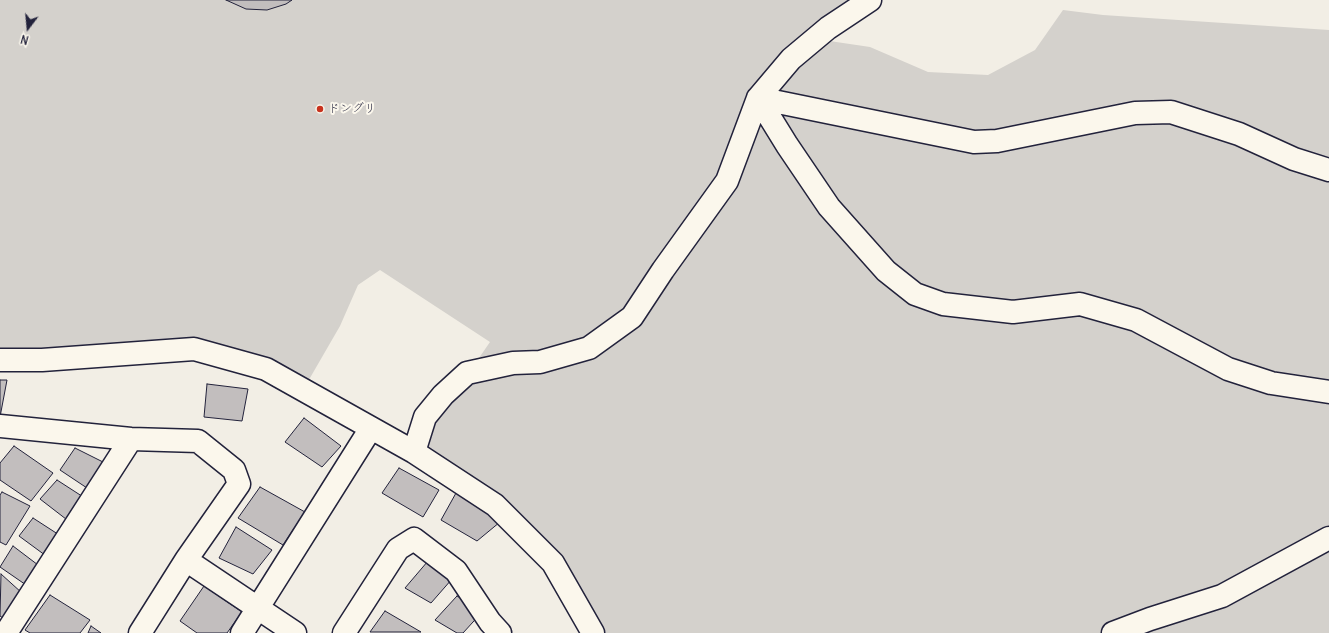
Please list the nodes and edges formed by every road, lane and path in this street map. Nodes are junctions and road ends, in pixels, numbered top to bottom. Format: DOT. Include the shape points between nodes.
graph roads {
  1 [pos="870,0"];
  2 [pos="758,98"];
  3 [pos="1329,170"];
  4 [pos="0,360"];
  5 [pos="1329,392"];
  6 [pos="0,426"];
  7 [pos="371,428"];
  8 [pos="131,440"];
  9 [pos="414,452"];
  10 [pos="1329,538"];
  11 [pos="186,560"];
  12 [pos="258,608"];
  13 [pos="491,629"];
  14 [pos="6,633"];
  15 [pos="140,633"];
  16 [pos="242,633"];
  17 [pos="295,633"];
  18 [pos="344,633"];
  19 [pos="593,633"];
  20 [pos="1113,633"];
  1 -- 2 [label="street" via="828,28 791,59"];
  2 -- 3 [label="street" via="974,142 997,141 1135,113 1171,112 1239,134 1294,159"];
  2 -- 5 [label="street" via="829,207 886,271 914,294 943,304 1013,312 1080,304 1136,320 1228,369 1271,383"];
  2 -- 9 [label="street" via="727,181 632,318 589,348 540,362 513,363 467,373 443,395 425,417"];
  4 -- 7 [label="street" via="42,360 194,349 266,370"];
  6 -- 8 [label="street"];
  7 -- 9 [label="street"];
  7 -- 12 [label="street"];
  8 -- 11 [label="street" via="198,441 234,470 239,484"];
  8 -- 14 [label="street"];
  9 -- 19 [label="street" via="495,505 535,543 553,563"];
  10 -- 20 [label="street" via="1222,596"];
  11 -- 12 [label="street"];
  11 -- 15 [label="street"];
  12 -- 16 [label="street"];
  12 -- 17 [label="street"];
  13 -- 18 [label="street" via="456,571 414,540 398,549"];
}
